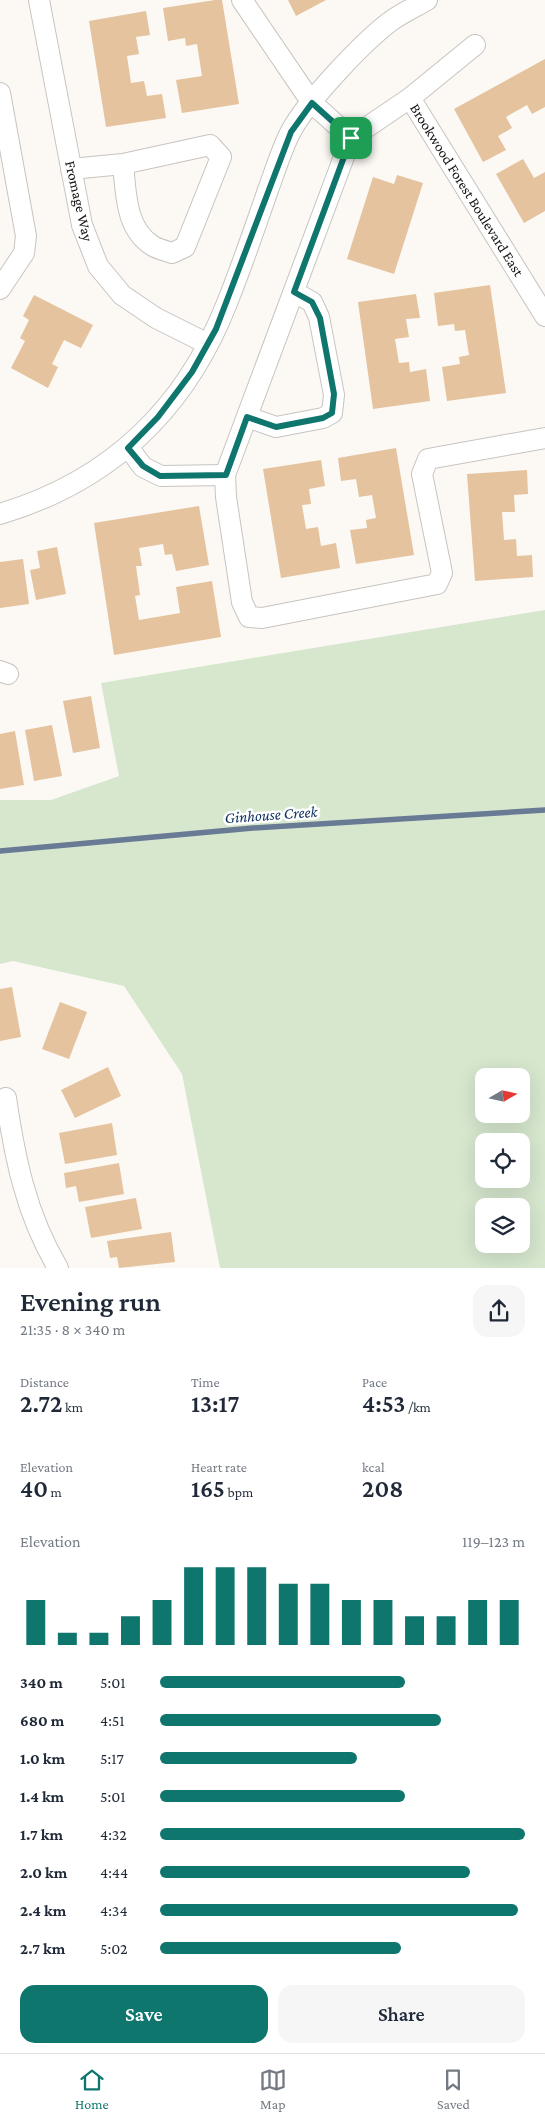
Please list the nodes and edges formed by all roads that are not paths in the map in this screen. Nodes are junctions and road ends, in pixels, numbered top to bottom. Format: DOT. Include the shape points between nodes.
graph roads {
  1 [pos="39,0"];
  2 [pos="242,0"];
  3 [pos="427,0"];
  4 [pos="475,45"];
  5 [pos="0,93"];
  6 [pos="410,98"];
  7 [pos="312,103"];
  8 [pos="351,138"];
  9 [pos="123,164"];
  10 [pos="71,169"];
  11 [pos="0,289"];
  12 [pos="294,292"];
  13 [pos="545,316"];
  14 [pos="208,344"];
  15 [pos="247,417"];
  16 [pos="545,438"];
  17 [pos="128,448"];
  18 [pos="226,475"];
  19 [pos="0,514"];
  20 [pos="6,1098"];
  21 [pos="58,1268"];
  1 -- 10 [label="street, Fromage Way"];
  2 -- 7 [label="street"];
  3 -- 7 [label="street" via="391,21"];
  4 -- 6 [label="street"];
  5 -- 11 [label="street" via="26,236 24,253"];
  6 -- 8 [label="street, Brookwood Forest Boulevard East"];
  6 -- 13 [label="street, Brookwood Forest Boulevard East"];
  7 -- 8 [label="street"];
  7 -- 14 [label="street" via="291,132 227,303"];
  8 -- 12 [label="street"];
  9 -- 9 [label="street" via="210,145 221,158 185,247 172,253 152,246 134,226 127,205"];
  9 -- 10 [label="street"];
  10 -- 14 [label="street, Fromage Way" via="82,226 98,266 122,294 156,318"];
  12 -- 15 [label="street"];
  12 -- 15 [label="street" via="312,302 320,318 334,394 332,413 323,418 276,427"];
  14 -- 17 [label="street" via="192,372 158,417"];
  15 -- 18 [label="street"];
  16 -- 18 [label="street" via="428,459 422,474 442,573 437,584 262,618 249,617 242,602 226,497"];
  17 -- 18 [label="street" via="143,466 160,476"];
  17 -- 19 [label="street" via="68,488"];
  20 -- 21 [label="street" via="26,1199"];
}
